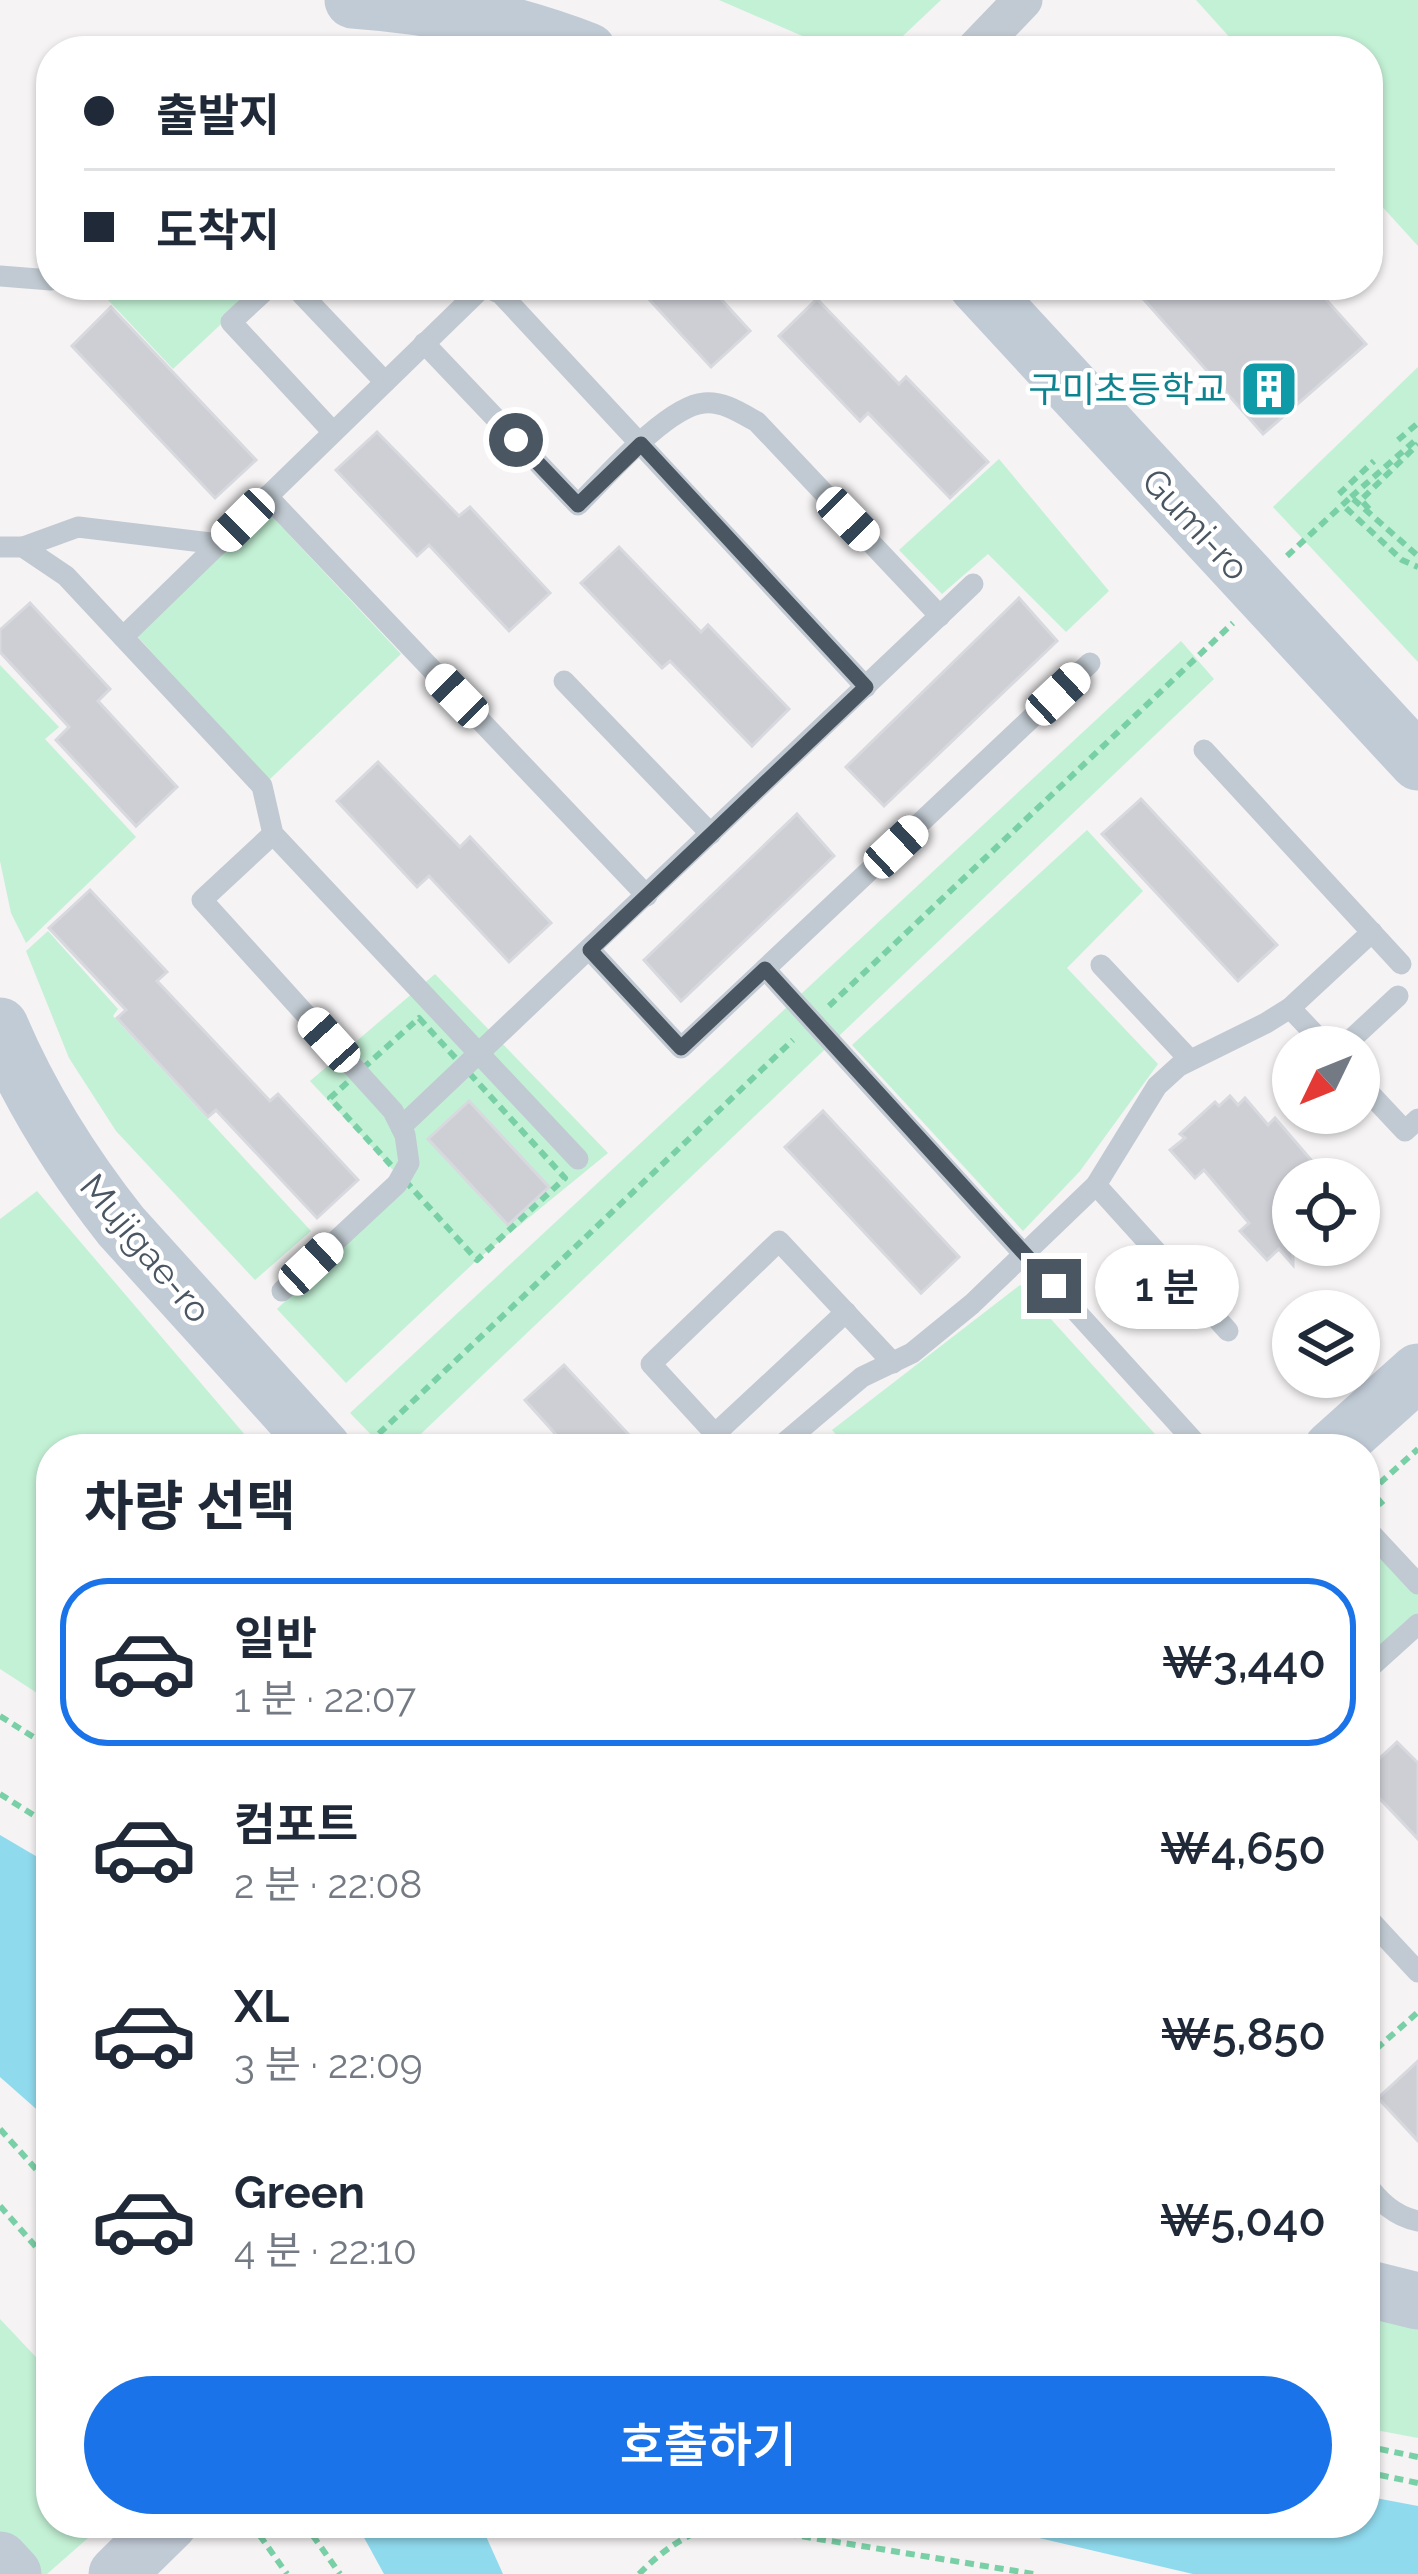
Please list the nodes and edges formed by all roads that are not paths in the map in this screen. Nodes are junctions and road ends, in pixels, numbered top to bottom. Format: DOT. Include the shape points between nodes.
graph roads {
  1 [pos="353,0"];
  2 [pos="1022,0"];
  3 [pos="550,36"];
  4 [pos="988,36"];
  5 [pos="0,276"];
  6 [pos="36,279"];
  7 [pos="255,300"];
  8 [pos="307,300"];
  9 [pos="470,300"];
  10 [pos="507,300"];
  11 [pos="990,300"];
  12 [pos="424,344"];
  13 [pos="385,382"];
  14 [pos="333,432"];
  15 [pos="641,444"];
  16 [pos="267,496"];
  17 [pos="219,544"];
  18 [pos="12,547"];
  19 [pos="973,584"];
  20 [pos="940,616"];
  21 [pos="123,637"];
  22 [pos="1090,663"];
  23 [pos="564,681"];
  24 [pos="866,687"];
  25 [pos="1204,750"];
  26 [pos="1418,762"];
  27 [pos="273,834"];
  28 [pos="711,834"];
  29 [pos="647,896"];
  30 [pos="1372,932"];
  31 [pos="590,950"];
  32 [pos="1401,964"];
  33 [pos="1101,965"];
  34 [pos="765,969"];
  35 [pos="1398,996"];
  36 [pos="1290,1007"];
  37 [pos="1308,1026"];
  38 [pos="1366,1026"];
  39 [pos="0,1027"];
  40 [pos="480,1054"];
  41 [pos="1190,1060"];
  42 [pos="1380,1104"];
  43 [pos="1418,1119"];
  44 [pos="401,1127"];
  45 [pos="578,1159"];
  46 [pos="1096,1185"];
  47 [pos="1024,1253"];
  48 [pos="283,1291"];
  49 [pos="846,1312"];
  50 [pos="1228,1331"];
  51 [pos="893,1363"];
  52 [pos="1418,1372"];
  53 [pos="309,1434"];
  54 [pos="715,1434"];
  55 [pos="730,1434"];
  56 [pos="795,1434"];
  57 [pos="1188,1434"];
  58 [pos="1349,1434"];
  59 [pos="1380,1543"];
  60 [pos="1418,1583"];
  61 [pos="1418,1624"];
  62 [pos="1380,1658"];
  63 [pos="1380,1931"];
  64 [pos="1384,1935"];
  65 [pos="1380,1939"];
  66 [pos="1418,1972"];
  67 [pos="1380,2201"];
  68 [pos="1418,2221"];
  69 [pos="1380,2292"];
  70 [pos="1418,2301"];
  71 [pos="154,2538"];
  72 [pos="0,2560"];
  73 [pos="13,2574"];
  74 [pos="117,2574"];
  1 -- 3 [label="street" via="464,12"];
  2 -- 4 [label="street"];
  5 -- 6 [label="lane"];
  7 -- 14 [label="lane" via="231,322"];
  8 -- 13 [label="lane"];
  9 -- 12 [label="lane"];
  10 -- 15 [label="lane"];
  11 -- 26 [label="street, Gumi-ro"];
  12 -- 13 [label="lane"];
  12 -- 15 [label="lane" via="578,505"];
  13 -- 14 [label="lane"];
  14 -- 16 [label="lane"];
  15 -- 20 [label="lane" via="681,409 706,402 734,408 757,422"];
  15 -- 24 [label="lane"];
  16 -- 17 [label="lane"];
  16 -- 29 [label="lane"];
  17 -- 18 [label="lane" via="79,527"];
  17 -- 21 [label="lane"];
  18 -- 21 [label="lane" via="66,576"];
  19 -- 20 [label="lane"];
  20 -- 24 [label="lane"];
  21 -- 27 [label="lane" via="262,786"];
  22 -- 34 [label="lane"];
  23 -- 28 [label="lane"];
  24 -- 28 [label="lane"];
  25 -- 30 [label="lane"];
  27 -- 40 [label="lane"];
  27 -- 44 [label="lane" via="202,900"];
  28 -- 29 [label="lane"];
  29 -- 31 [label="lane"];
  30 -- 32 [label="lane"];
  30 -- 36 [label="lane"];
  31 -- 34 [label="lane" via="681,1048"];
  31 -- 40 [label="lane"];
  33 -- 41 [label="lane"];
  34 -- 47 [label="lane"];
  35 -- 38 [label="lane"];
  36 -- 37 [label="lane"];
  36 -- 41 [label="lane"];
  39 -- 53 [label="street, Mujigae-ro" via="93,1190"];
  40 -- 44 [label="lane"];
  40 -- 45 [label="lane"];
  41 -- 46 [label="lane" via="1157,1086"];
  42 -- 43 [label="lane" via="1405,1131"];
  44 -- 48 [label="lane" via="410,1163 398,1184"];
  46 -- 47 [label="lane"];
  46 -- 50 [label="lane"];
  47 -- 51 [label="lane" via="932,1340"];
  47 -- 57 [label="lane"];
  49 -- 51 [label="lane"];
  49 -- 54 [label="lane" via="779,1241 651,1364"];
  49 -- 55 [label="lane"];
  51 -- 56 [label="lane" via="862,1377"];
  52 -- 58 [label="street"];
  59 -- 60 [label="lane"];
  61 -- 62 [label="lane"];
  63 -- 64 [label="lane"];
  64 -- 65 [label="lane"];
  64 -- 66 [label="lane"];
  67 -- 68 [label="lane"];
  69 -- 70 [label="street"];
  71 -- 74 [label="street"];
  72 -- 73 [label="street"];
}
